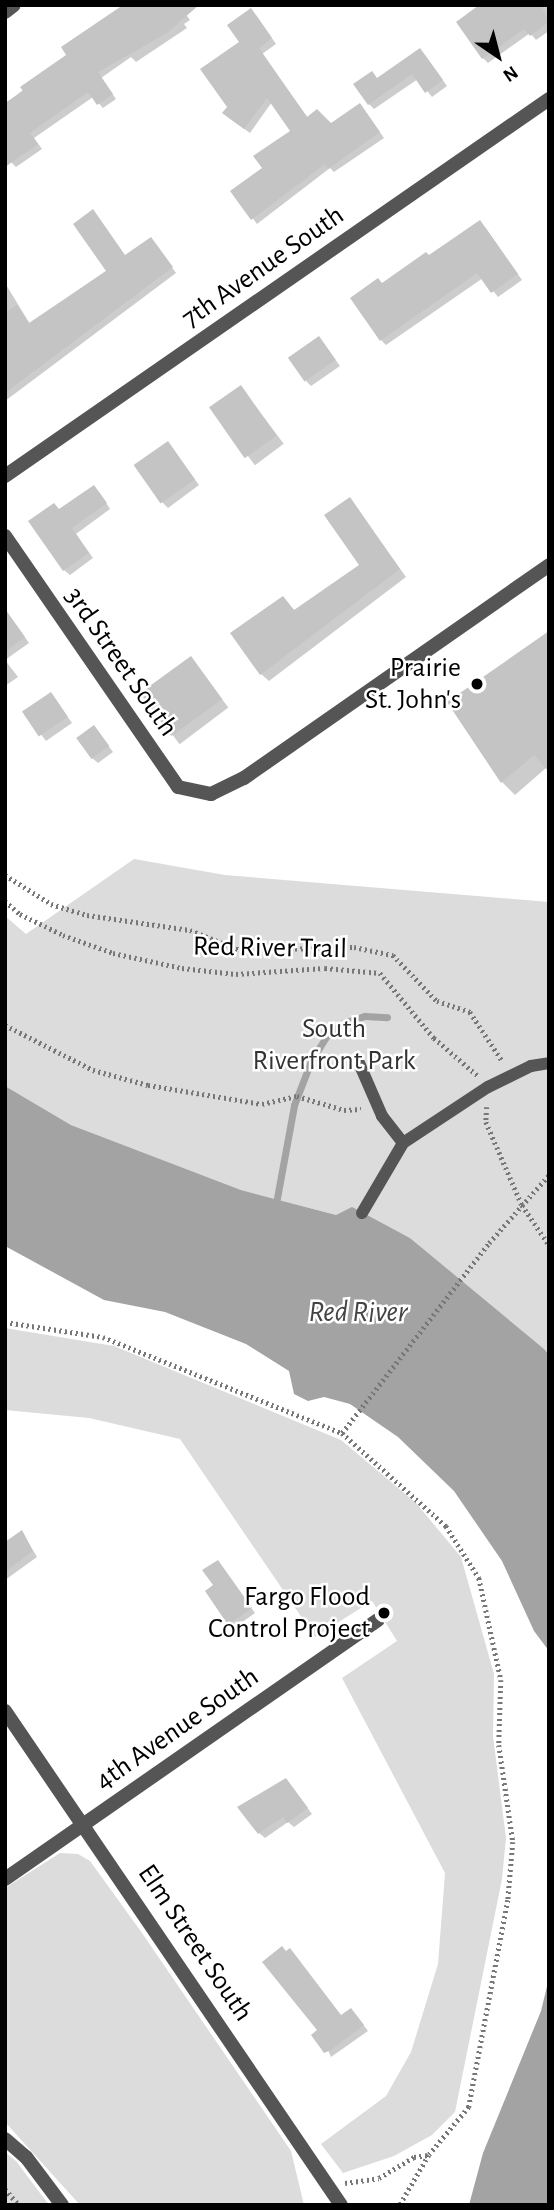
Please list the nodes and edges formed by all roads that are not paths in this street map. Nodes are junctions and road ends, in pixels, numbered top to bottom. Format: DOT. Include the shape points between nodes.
graph roads {
  1 [pos="14,5"];
  2 [pos="5,12"];
  3 [pos="549,99"];
  4 [pos="5,476"];
  5 [pos="5,536"];
  6 [pos="549,565"];
  7 [pos="359,1063"];
  8 [pos="549,1063"];
  9 [pos="403,1143"];
  10 [pos="362,1213"];
  11 [pos="378,1620"];
  12 [pos="5,1711"];
  13 [pos="85,1824"];
  14 [pos="5,1879"];
  15 [pos="5,2138"];
  16 [pos="62,2205"];
  17 [pos="341,2205"];
  1 -- 2 [label="street"];
  3 -- 4 [label="street, 7th Avenue South"];
  5 -- 6 [label="street, 3rd Street South" via="178,787 211,794 244,778"];
  7 -- 9 [label="lane" via="379,1109"];
  8 -- 9 [label="lane" via="512,1075"];
  9 -- 10 [label="lane"];
  11 -- 13 [label="street, 4th Avenue South"];
  12 -- 13 [label="street, Elm Street South"];
  13 -- 14 [label="street, 4th Avenue South"];
  13 -- 17 [label="street, Elm Street South"];
  15 -- 16 [label="street" via="26,2157"];
}
